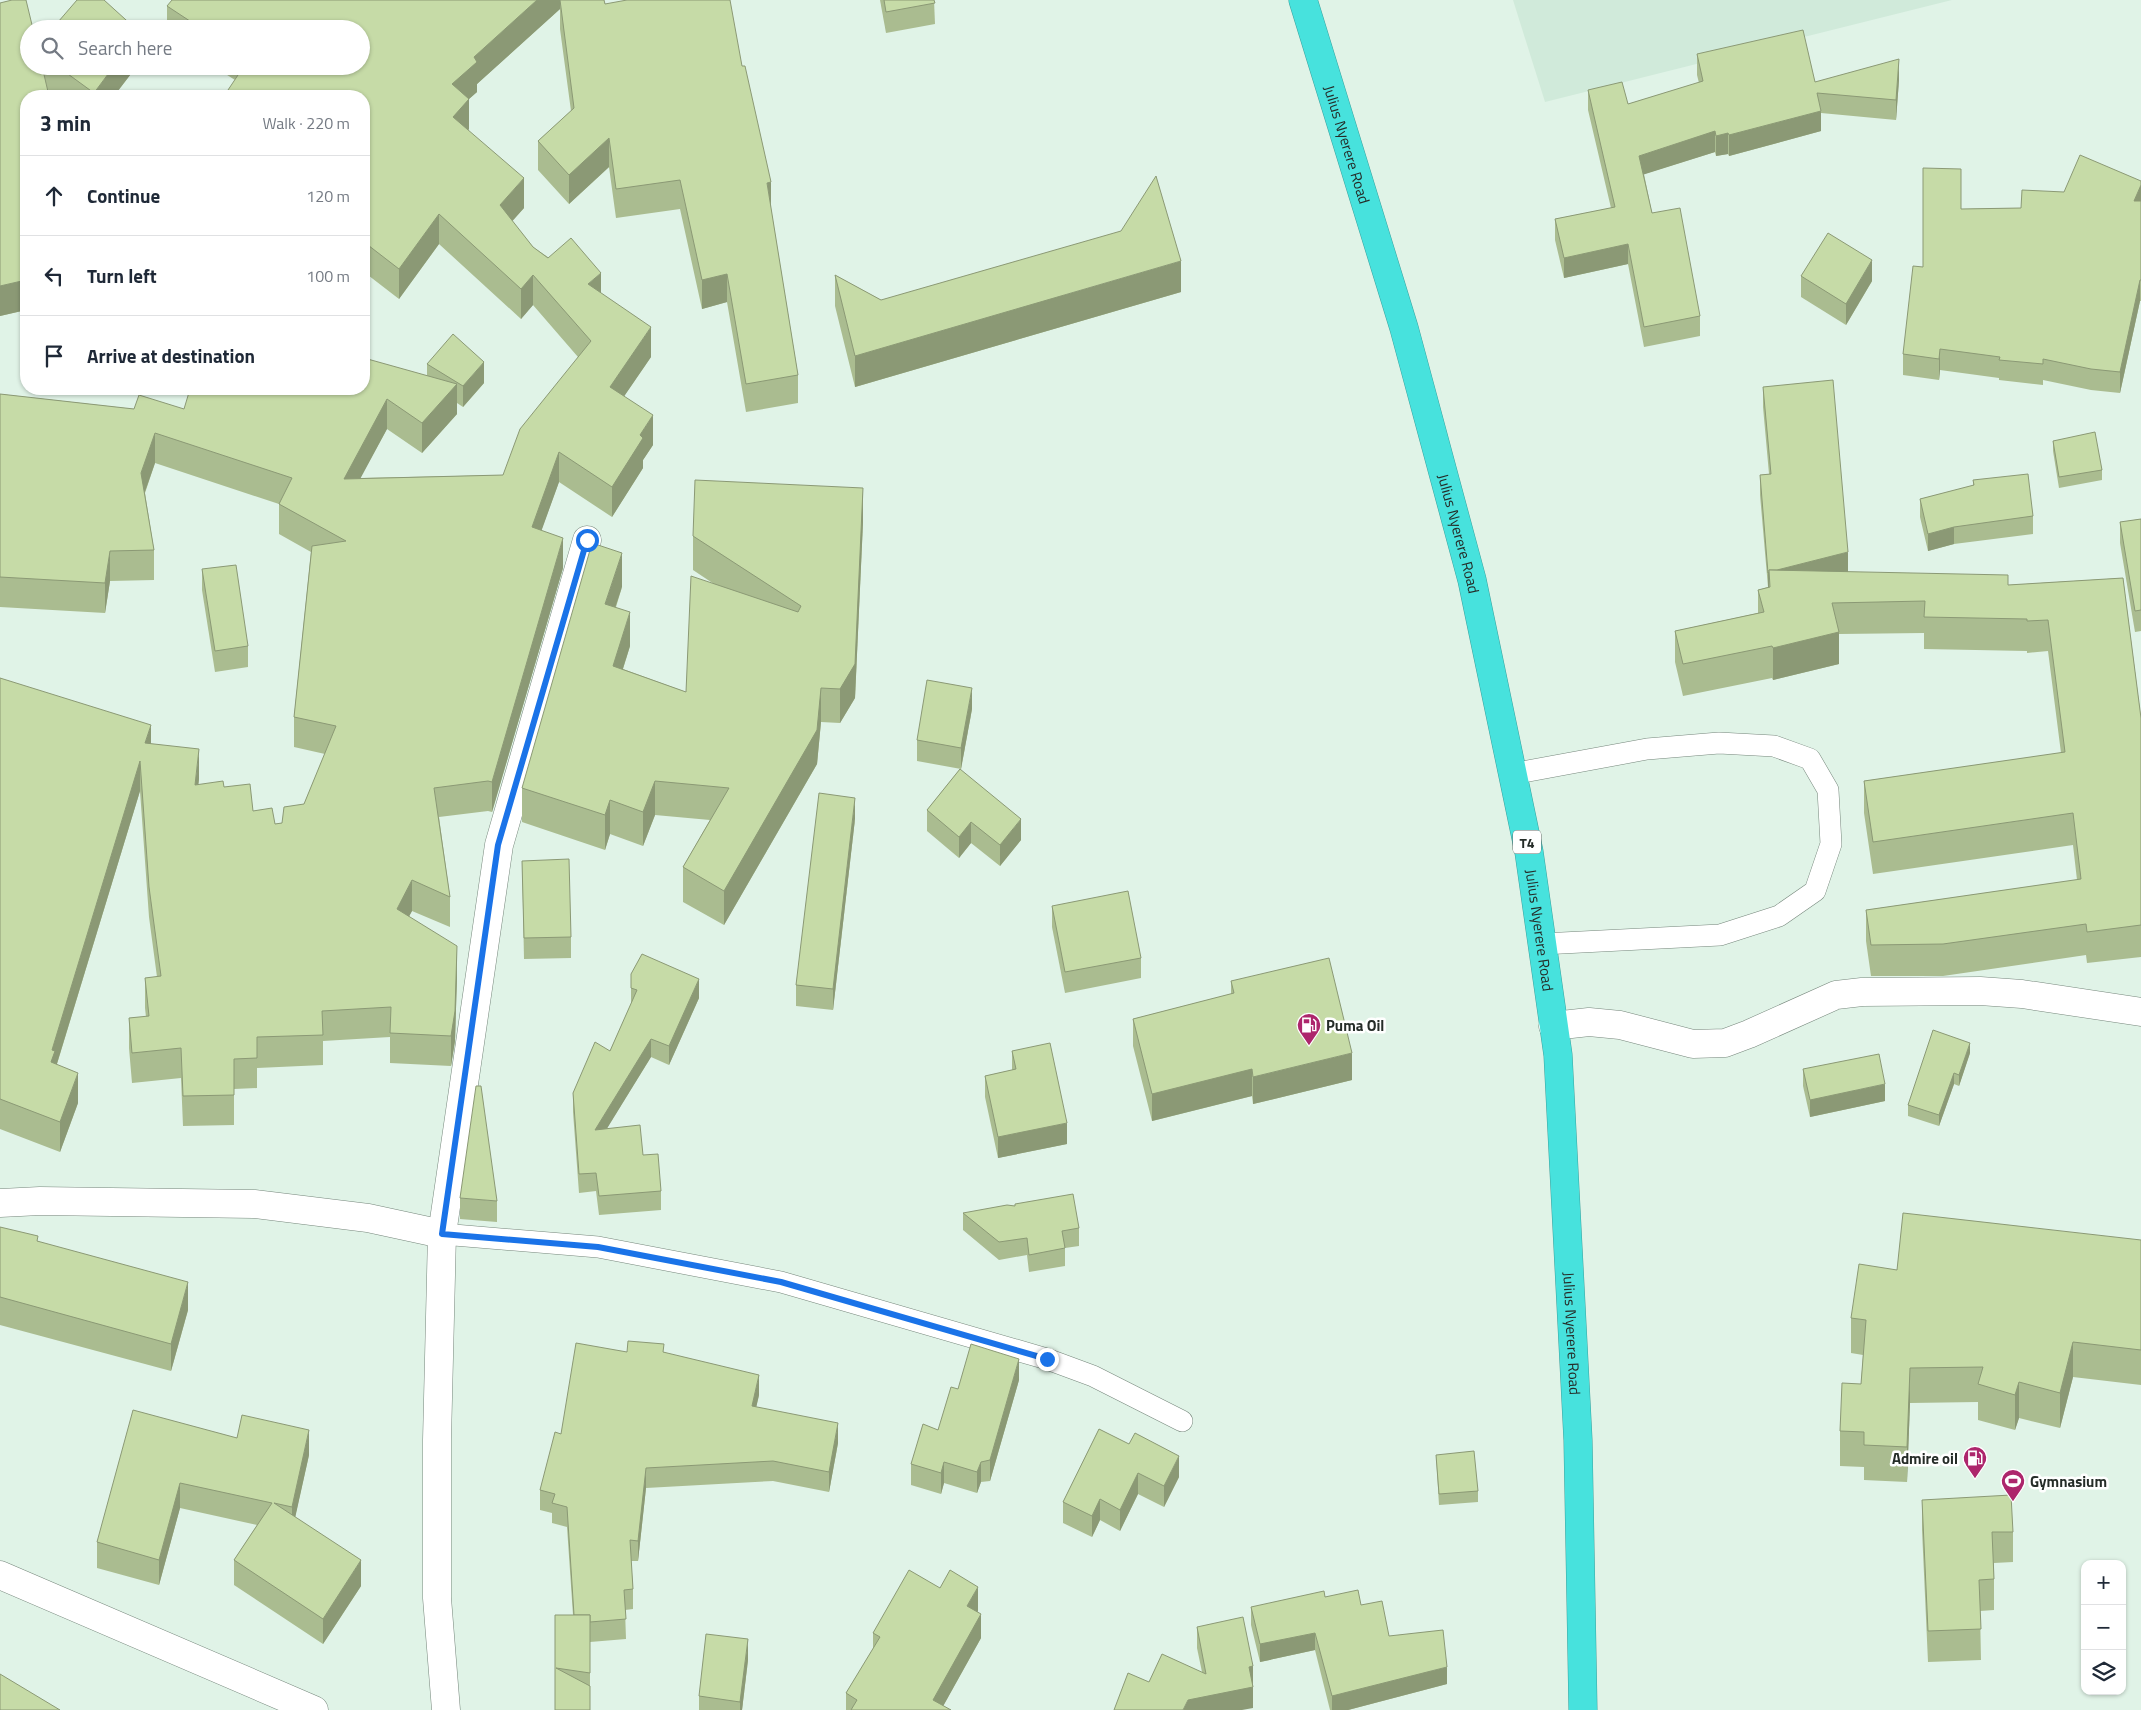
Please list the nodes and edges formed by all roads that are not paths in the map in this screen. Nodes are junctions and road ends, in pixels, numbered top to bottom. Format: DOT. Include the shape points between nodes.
graph roads {
  1 [pos="1303,0"];
  2 [pos="587,540"];
  3 [pos="1512,774"];
  4 [pos="1542,944"];
  5 [pos="2141,1012"];
  6 [pos="1553,1026"];
  7 [pos="0,1203"];
  8 [pos="442,1234"];
  9 [pos="1182,1421"];
  10 [pos="0,1575"];
  11 [pos="314,1710"];
  12 [pos="446,1710"];
  13 [pos="1583,1710"];
  1 -- 3 [label="highway, Julius Nyerere Road / T4" via="1407,338 1472,580"];
  2 -- 8 [label="street" via="498,845"];
  3 -- 4 [label="highway, Julius Nyerere Road / T4" via="1529,852"];
  3 -- 4 [label="lane" via="1646,749 1719,743 1774,746 1810,760 1828,790 1831,844 1815,891 1779,916 1720,935"];
  4 -- 6 [label="highway, Julius Nyerere Road / T4"];
  5 -- 6 [label="street" via="2022,994 1862,992 1836,996 1725,1042 1693,1044 1620,1025"];
  6 -- 13 [label="highway, Julius Nyerere Road / T4" via="1558,1055 1578,1440"];
  7 -- 8 [label="street" via="254,1204 368,1218"];
  8 -- 9 [label="lane" via="598,1247 781,1282 1047,1359 1094,1376"];
  8 -- 12 [label="street" via="436,1598"];
  10 -- 11 [label="street"];
}
